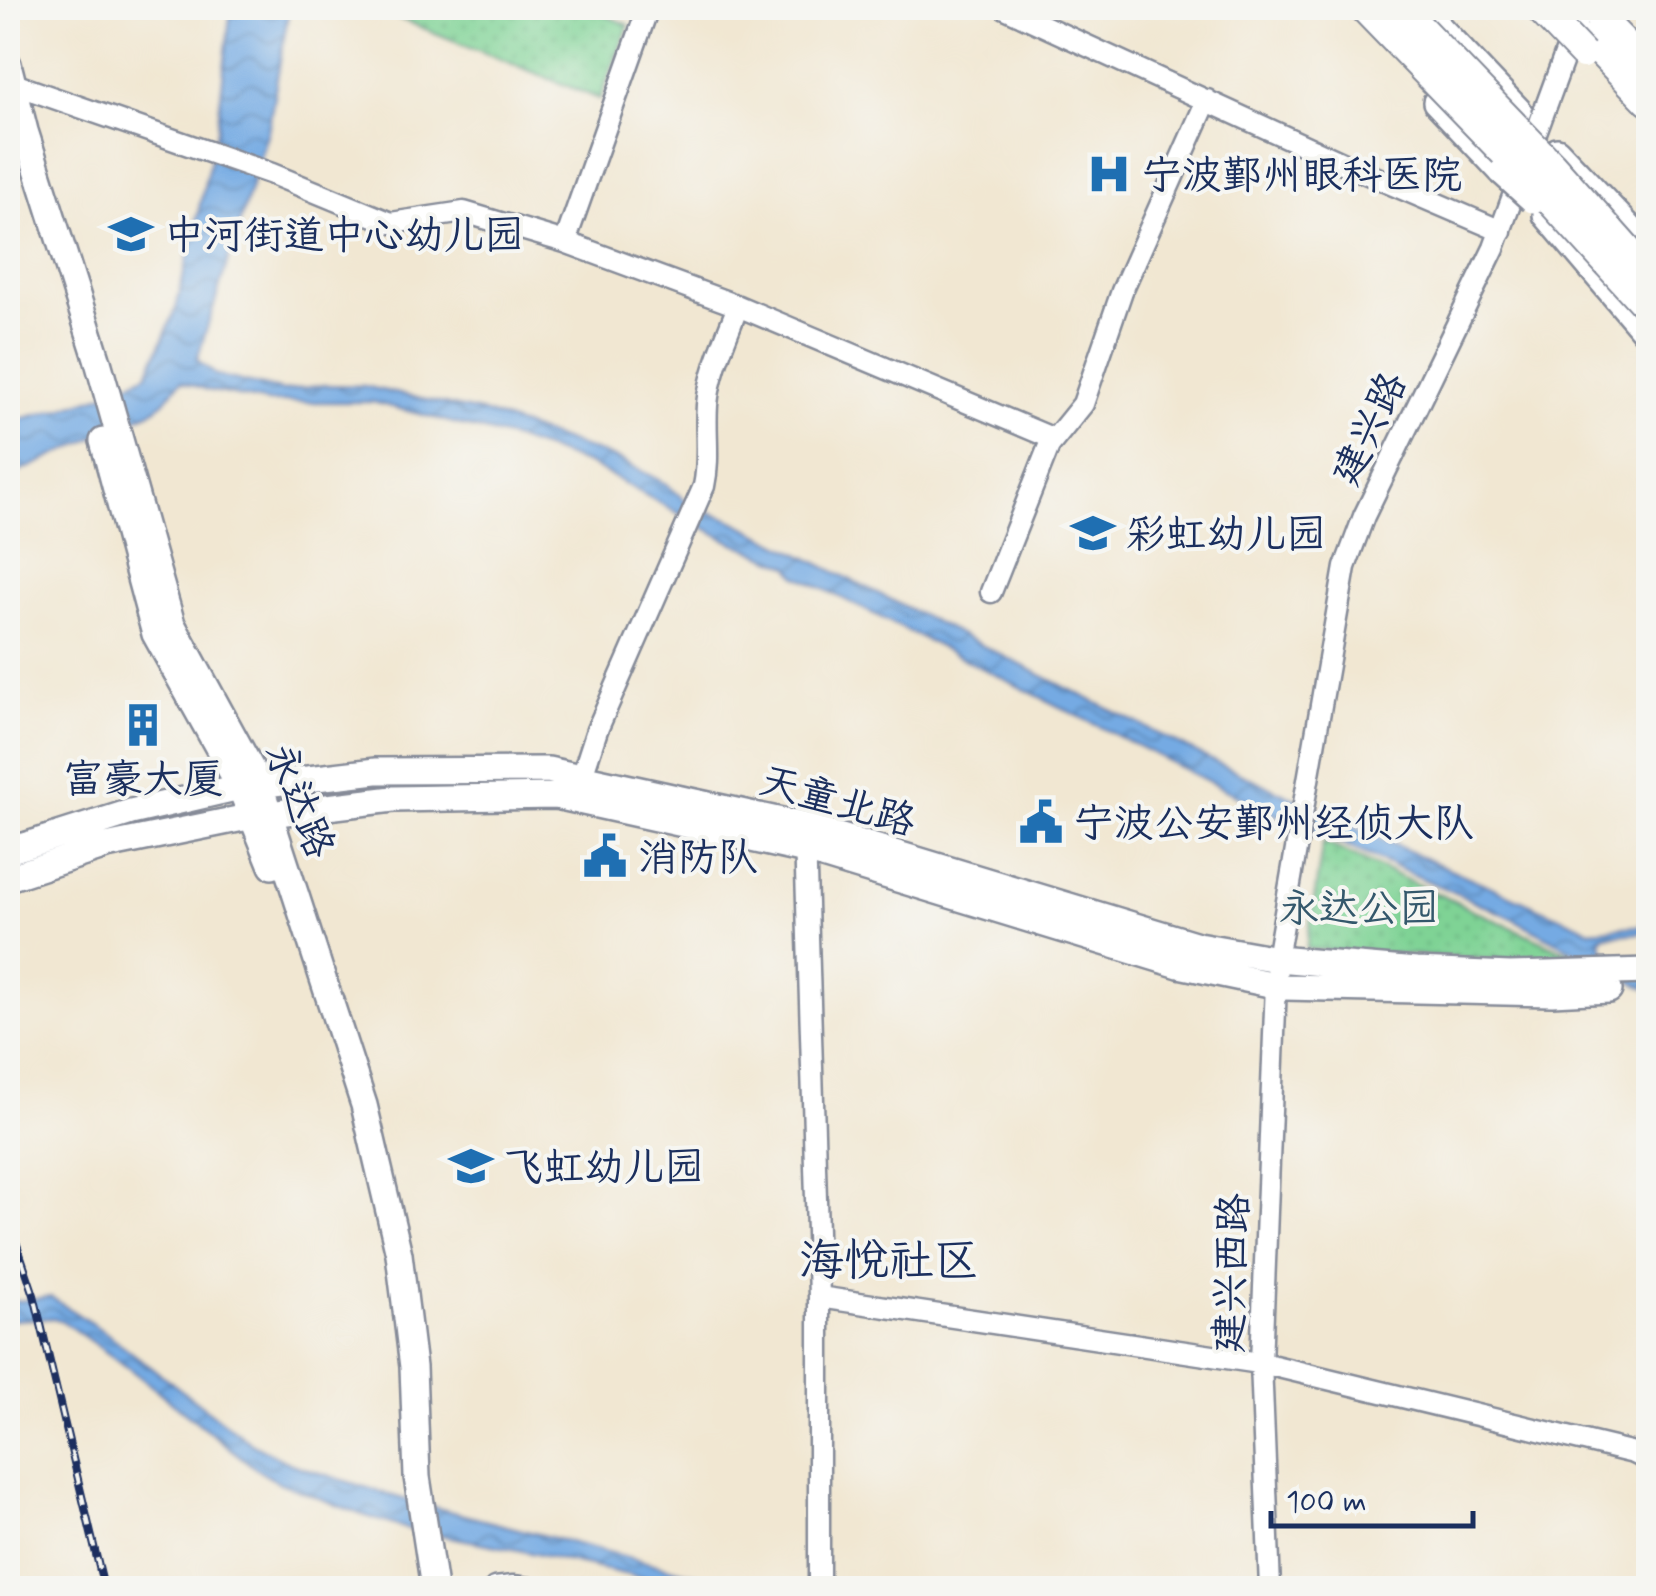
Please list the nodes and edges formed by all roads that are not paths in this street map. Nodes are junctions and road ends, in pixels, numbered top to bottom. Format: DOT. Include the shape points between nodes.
graph roads {
  1 [pos="648,8"];
  2 [pos="1006,8"];
  3 [pos="1347,8"];
  4 [pos="1364,8"];
  5 [pos="1401,8"];
  6 [pos="1421,8"];
  7 [pos="1539,8"];
  8 [pos="1558,8"];
  9 [pos="1589,26"];
  10 [pos="1648,67"];
  11 [pos="9,76"];
  12 [pos="1206,100"];
  13 [pos="1648,100"];
  14 [pos="8,110"];
  15 [pos="1648,110"];
  16 [pos="1500,230"];
  17 [pos="566,242"];
  18 [pos="1648,247"];
  19 [pos="1648,273"];
  20 [pos="738,306"];
  21 [pos="1648,308"];
  22 [pos="1648,335"];
  23 [pos="90,361"];
  24 [pos="1054,439"];
  25 [pos="991,592"];
  26 [pos="582,776"];
  27 [pos="250,786"];
  28 [pos="262,815"];
  29 [pos="805,839"];
  30 [pos="8,851"];
  31 [pos="8,878"];
  32 [pos="1276,972"];
  33 [pos="1644,983"];
  34 [pos="819,1297"];
  35 [pos="1262,1364"];
  36 [pos="1648,1460"];
  37 [pos="418,1542"];
  38 [pos="418,1588"];
  39 [pos="434,1588"];
  40 [pos="494,1588"];
  41 [pos="529,1588"];
  42 [pos="819,1588"];
  43 [pos="1270,1588"];
  1 -- 17 [label="street"];
  2 -- 12 [label="street"];
  3 -- 22 [label="main road, bridge" via="1533,200"];
  4 -- 21 [label="highway, bridge"];
  5 -- 19 [label="highway, bridge"];
  6 -- 18 [label="main road"];
  7 -- 9 [label="highway, bridge"];
  8 -- 9 [label="highway"];
  9 -- 10 [label="highway"];
  9 -- 13 [label="highway"];
  9 -- 15 [label="highway"];
  9 -- 16 [label="street, 建兴路"];
  11 -- 17 [label="street" via="390,223 464,212"];
  11 -- 23 [label="main road, 永达路"];
  12 -- 16 [label="street"];
  12 -- 24 [label="street" via="1122,291 1083,404"];
  14 -- 23 [label="main road, 永达路"];
  16 -- 32 [label="street, 建兴路" via="1344,567"];
  17 -- 20 [label="street"];
  20 -- 24 [label="street"];
  20 -- 26 [label="street" via="708,404 704,486"];
  23 -- 27 [label="main road, 永达路" via="172,624"];
  24 -- 25 [label="street"];
  26 -- 27 [label="main road, 天童北路" via="548,770 376,771"];
  26 -- 29 [label="main road, 天童北路"];
  27 -- 28 [label="main road, 永达路"];
  27 -- 30 [label="main road, 天童北路" via="131,812"];
  28 -- 29 [label="main road, 天童北路" via="393,799 556,796"];
  28 -- 31 [label="main road, 天童北路" via="106,846"];
  28 -- 37 [label="main road, 永达路" via="335,1060 384,1256"];
  29 -- 32 [label="main road, 天童北路"];
  29 -- 34 [label="street"];
  32 -- 33 [label="main road, 天童北路" via="1602,974"];
  32 -- 33 [label="main road, 天童北路" via="1552,993"];
  32 -- 35 [label="street, 建兴西路"];
  34 -- 35 [label="street"];
  34 -- 42 [label="street"];
  35 -- 36 [label="street"];
  35 -- 43 [label="street, 建兴西路"];
  37 -- 38 [label="main road, 永达路"];
  37 -- 39 [label="main road, 永达路"];
  40 -- 41 [label="street"];
}
